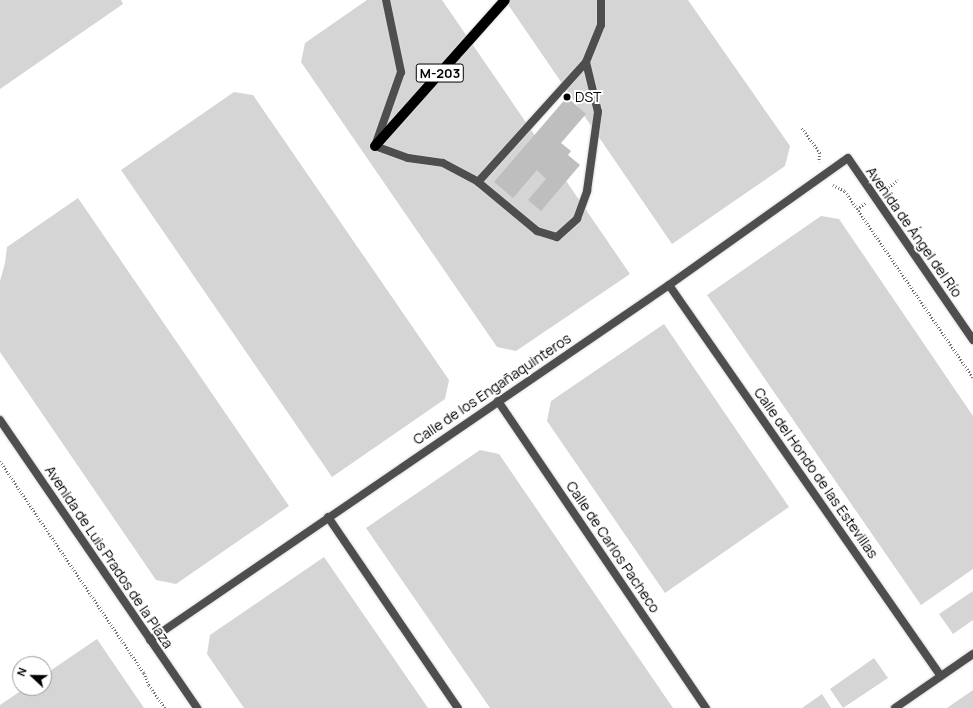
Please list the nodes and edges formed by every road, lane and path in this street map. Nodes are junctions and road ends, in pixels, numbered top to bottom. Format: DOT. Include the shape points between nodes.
graph roads {
  1 [pos="386,0"];
  2 [pos="505,0"];
  3 [pos="601,0"];
  4 [pos="586,62"];
  5 [pos="802,128"];
  6 [pos="375,146"];
  7 [pos="848,158"];
  8 [pos="826,174"];
  9 [pos="478,182"];
  10 [pos="669,285"];
  11 [pos="973,340"];
  12 [pos="973,377"];
  13 [pos="498,401"];
  14 [pos="0,420"];
  15 [pos="0,461"];
  16 [pos="328,518"];
  17 [pos="150,640"];
  18 [pos="973,654"];
  19 [pos="941,676"];
  20 [pos="165,708"];
  21 [pos="197,708"];
  22 [pos="458,708"];
  23 [pos="706,708"];
  24 [pos="895,708"];
  1 -- 6 [label="street" via="401,72"];
  2 -- 6 [label="main road, M-203"];
  3 -- 4 [label="street" via="600,25"];
  4 -- 9 [label="street"];
  4 -- 9 [label="street" via="598,112 587,191 577,218 557,237 537,231"];
  5 -- 8 [label="path" via="820,153 819,164"];
  6 -- 9 [label="street" via="408,158 443,163"];
  7 -- 8 [label="street, Calle de los Engañaquinteros"];
  7 -- 11 [label="street, Avenida de Ángel del Río"];
  8 -- 10 [label="street, Calle de los Engañaquinteros"];
  8 -- 12 [label="path" via="833,186 845,191"];
  10 -- 13 [label="street, Calle de los Engañaquinteros"];
  10 -- 19 [label="street, Calle del Hondo de las Estevillas"];
  13 -- 16 [label="street, Calle de los Engañaquinteros"];
  13 -- 23 [label="street, Calle de Carlos Pacheco"];
  14 -- 17 [label="street, Avenida de Luis Prados de la Plaza"];
  15 -- 20 [label="path"];
  16 -- 17 [label="street, Calle de los Engañaquinteros"];
  16 -- 22 [label="street"];
  17 -- 21 [label="street, Avenida de Luis Prados de la Plaza"];
  18 -- 19 [label="street"];
  19 -- 24 [label="street"];
}
